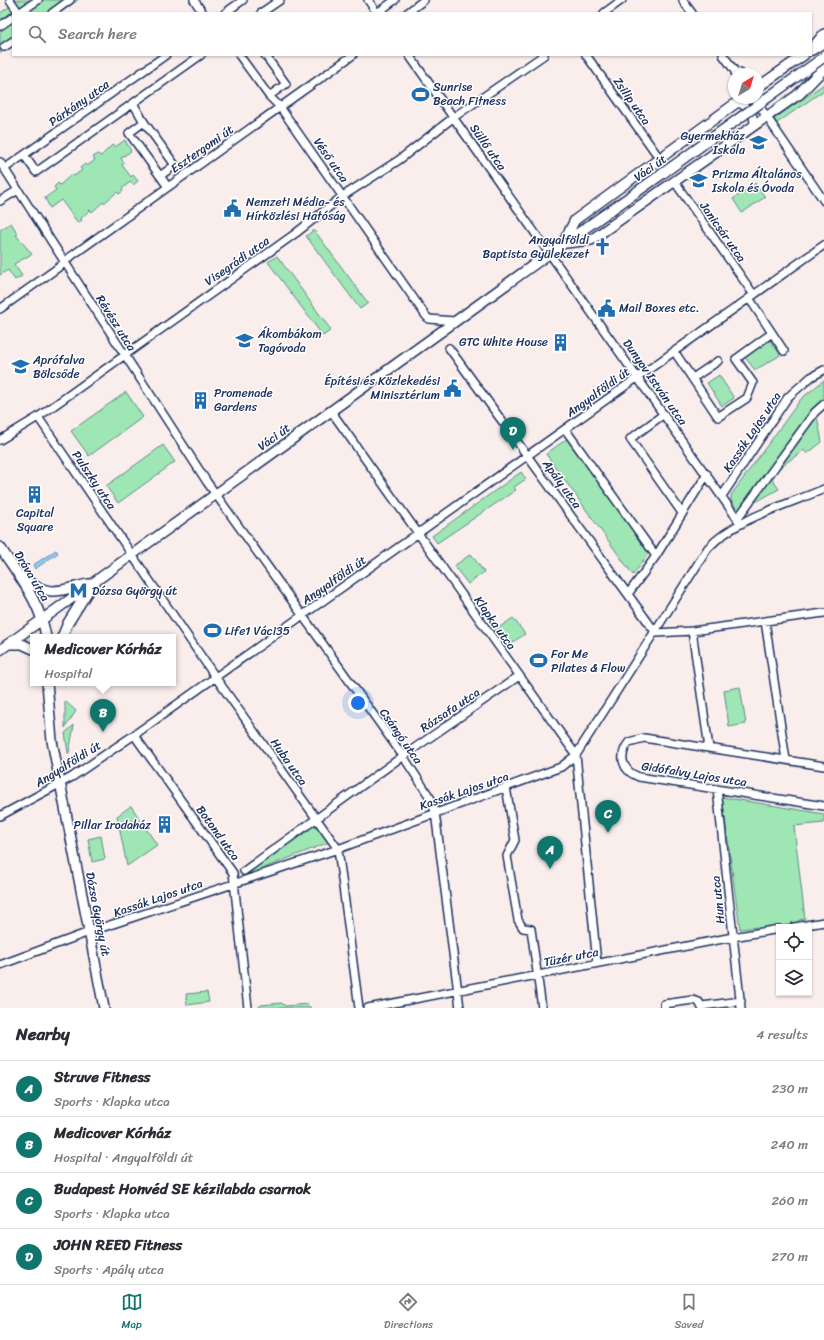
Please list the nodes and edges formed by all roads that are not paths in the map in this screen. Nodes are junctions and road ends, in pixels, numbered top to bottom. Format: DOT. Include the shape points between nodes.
graph roads {
  1 [pos="10,0"];
  2 [pos="38,0"];
  3 [pos="70,0"];
  4 [pos="194,0"];
  5 [pos="243,0"];
  6 [pos="280,0"];
  7 [pos="368,0"];
  8 [pos="394,0"];
  9 [pos="424,0"];
  10 [pos="622,0"];
  11 [pos="683,0"];
  12 [pos="18,12"];
  13 [pos="20,12"];
  14 [pos="53,12"];
  15 [pos="203,12"];
  16 [pos="226,12"];
  17 [pos="262,12"];
  18 [pos="376,12"];
  19 [pos="378,12"];
  20 [pos="408,12"];
  21 [pos="605,12"];
  22 [pos="691,12"];
  23 [pos="12,18"];
  24 [pos="0,26"];
  25 [pos="824,34"];
  26 [pos="12,41"];
  27 [pos="824,42"];
  28 [pos="4,47"];
  29 [pos="812,49"];
  30 [pos="812,49"];
  31 [pos="165,56"];
  32 [pos="200,56"];
  33 [pos="240,56"];
  34 [pos="266,56"];
  35 [pos="352,56"];
  36 [pos="410,56"];
  37 [pos="543,56"];
  38 [pos="587,56"];
  39 [pos="724,56"];
  40 [pos="802,56"];
  41 [pos="824,57"];
  42 [pos="733,68"];
  43 [pos="824,68"];
  44 [pos="764,79"];
  45 [pos="824,80"];
  46 [pos="799,94"];
  47 [pos="269,96"];
  48 [pos="134,103"];
  49 [pos="735,104"];
  50 [pos="743,104"];
  51 [pos="757,104"];
  52 [pos="280,107"];
  53 [pos="454,117"];
  54 [pos="765,117"];
  55 [pos="144,122"];
  56 [pos="754,125"];
  57 [pos="24,155"];
  58 [pos="660,159"];
  59 [pos="0,162"];
  60 [pos="4,169"];
  61 [pos="160,176"];
  62 [pos="674,181"];
  63 [pos="168,187"];
  64 [pos="18,190"];
  65 [pos="342,196"];
  66 [pos="0,201"];
  67 [pos="824,201"];
  68 [pos="562,244"];
  69 [pos="824,245"];
  70 [pos="550,253"];
  71 [pos="64,262"];
  72 [pos="751,297"];
  73 [pos="0,309"];
  74 [pos="454,321"];
  75 [pos="772,333"];
  76 [pos="449,348"];
  77 [pos="674,351"];
  78 [pos="784,351"];
  79 [pos="124,355"];
  80 [pos="718,361"];
  81 [pos="824,370"];
  82 [pos="638,376"];
  83 [pos="693,378"];
  84 [pos="824,404"];
  85 [pos="331,411"];
  86 [pos="664,414"];
  87 [pos="38,417"];
  88 [pos="566,429"];
  89 [pos="0,440"];
  90 [pos="528,456"];
  91 [pos="707,474"];
  92 [pos="824,489"];
  93 [pos="216,494"];
  94 [pos="722,496"];
  95 [pos="682,513"];
  96 [pos="739,521"];
  97 [pos="418,534"];
  98 [pos="0,547"];
  99 [pos="132,556"];
  100 [pos="656,556"];
  101 [pos="17,573"];
  102 [pos="93,583"];
  103 [pos="628,594"];
  104 [pos="824,613"];
  105 [pos="302,616"];
  106 [pos="43,619"];
  107 [pos="765,621"];
  108 [pos="692,631"];
  109 [pos="656,633"];
  110 [pos="46,634"];
  111 [pos="63,634"];
  112 [pos="8,644"];
  113 [pos="30,648"];
  114 [pos="0,650"];
  115 [pos="520,676"];
  116 [pos="216,678"];
  117 [pos="47,686"];
  118 [pos="134,734"];
  119 [pos="709,748"];
  120 [pos="576,755"];
  121 [pos="403,756"];
  122 [pos="786,760"];
  123 [pos="824,766"];
  124 [pos="62,783"];
  125 [pos="506,788"];
  126 [pos="717,789"];
  127 [pos="824,806"];
  128 [pos="435,812"];
  129 [pos="0,816"];
  130 [pos="317,820"];
  131 [pos="338,849"];
  132 [pos="244,871"];
  133 [pos="235,884"];
  134 [pos="824,922"];
  135 [pos="812,924"];
  136 [pos="776,930"];
  137 [pos="89,932"];
  138 [pos="733,937"];
  139 [pos="597,963"];
  140 [pos="0,965"];
  141 [pos="539,975"];
  142 [pos="457,991"];
  143 [pos="741,1004"];
  144 [pos="702,1007"];
  145 [pos="104,1008"];
  146 [pos="248,1008"];
  147 [pos="359,1008"];
  148 [pos="368,1008"];
  149 [pos="460,1008"];
  150 [pos="542,1008"];
  151 [pos="665,1008"];
  1 -- 12 [label="street"];
  2 -- 13 [label="street"];
  3 -- 14 [label="street"];
  4 -- 15 [label="street"];
  5 -- 16 [label="street"];
  6 -- 17 [label="street"];
  7 -- 18 [label="street"];
  8 -- 19 [label="street"];
  9 -- 20 [label="street"];
  10 -- 21 [label="street"];
  11 -- 22 [label="street"];
  23 -- 24 [label="street"];
  25 -- 29 [label="main road"];
  26 -- 28 [label="street"];
  27 -- 30 [label="main road"];
  31 -- 57 [label="street, Párkány utca"];
  32 -- 48 [label="street"];
  33 -- 47 [label="street, Véső utca"];
  34 -- 47 [label="street" via="286,84"];
  35 -- 52 [label="street, Esztergomi út"];
  36 -- 53 [label="street, Süllő utca"];
  37 -- 53 [label="street, Visegrádi utca"];
  38 -- 58 [label="street, Zsilip utca"];
  39 -- 42 [label="street"];
  40 -- 44 [label="main road"];
  41 -- 68 [label="main road, Váci út, bridge"];
  43 -- 46 [label="main road"];
  45 -- 46 [label="main road"];
  46 -- 54 [label="main road, Váci út"];
  47 -- 52 [label="street, Véső utca"];
  48 -- 55 [label="street"];
  48 -- 57 [label="street" via="36,172"];
  49 -- 58 [label="main road, Váci út"];
  50 -- 56 [label="street, Váci út" via="754,117"];
  51 -- 54 [label="street"];
  52 -- 63 [label="street, Esztergomi út"];
  52 -- 65 [label="street, Véső utca"];
  53 -- 65 [label="street, Visegrádi utca" via="399,160"];
  53 -- 70 [label="street, Süllő utca"];
  54 -- 56 [label="main road, Váci út"];
  54 -- 67 [label="street"];
  55 -- 61 [label="street" via="129,133"];
  55 -- 61 [label="street" via="175,165"];
  56 -- 62 [label="main road, Váci út"];
  57 -- 60 [label="street, Párkány utca"];
  58 -- 68 [label="main road, Váci út" via="575,220"];
  59 -- 60 [label="street, Révész utca"];
  60 -- 64 [label="street, Révész utca"];
  61 -- 63 [label="street"];
  62 -- 68 [label="main road, Váci út" via="591,240"];
  62 -- 72 [label="street, Janicsár utca"];
  63 -- 71 [label="street, Esztergomi út"];
  64 -- 66 [label="street"];
  64 -- 71 [label="street, Révész utca"];
  65 -- 74 [label="street, Véső utca" via="429,318"];
  65 -- 79 [label="street, Visegrádi utca" via="296,233"];
  68 -- 70 [label="main road, Váci út"];
  69 -- 72 [label="street, Angyalföldi út"];
  70 -- 74 [label="main road, Váci út"];
  70 -- 82 [label="street, Dunyov István utca"];
  71 -- 73 [label="street, Esztergomi út"];
  71 -- 79 [label="street, Révész utca"];
  72 -- 75 [label="street, Janicsár utca"];
  72 -- 77 [label="street, Angyalföldi út"];
  74 -- 85 [label="main road, Váci út"];
  75 -- 78 [label="street, Janicsár utca"];
  75 -- 83 [label="street" via="736,359 753,383 747,398 718,417"];
  76 -- 90 [label="street, Apály utca"];
  77 -- 82 [label="street, Angyalföldi út"];
  77 -- 83 [label="street"];
  79 -- 87 [label="street, Visegrádi utca"];
  79 -- 93 [label="street, Révész utca"];
  80 -- 83 [label="street"];
  81 -- 94 [label="street, Kassák Lajos utca" via="805,381 788,397"];
  82 -- 86 [label="street, Dunyov István utca"];
  82 -- 88 [label="street, Angyalföldi út"];
  84 -- 96 [label="street" via="815,412"];
  85 -- 93 [label="main road, Váci út"];
  85 -- 97 [label="street, Klapka utca"];
  86 -- 91 [label="street, Dunyov István utca"];
  86 -- 95 [label="street" via="630,439"];
  87 -- 89 [label="street, Visegrádi utca"];
  87 -- 99 [label="street, Pulszky utca"];
  88 -- 90 [label="street, Angyalföldi út"];
  88 -- 100 [label="street"];
  90 -- 97 [label="street, Angyalföldi út"];
  90 -- 103 [label="street, Apály utca"];
  91 -- 94 [label="street, Dunyov István utca"];
  91 -- 95 [label="street"];
  92 -- 96 [label="street, Kassák Lajos utca"];
  93 -- 99 [label="main road, Váci út"];
  93 -- 105 [label="street, Csángó utca"];
  94 -- 96 [label="street, Dunyov István utca"];
  95 -- 100 [label="street"];
  96 -- 109 [label="street, Kassák Lajos utca" via="708,548"];
  97 -- 105 [label="street, Angyalföldi út"];
  97 -- 115 [label="street, Klapka utca"];
  98 -- 101 [label="main road, Dráva utca"];
  99 -- 102 [label="main road, Váci út"];
  99 -- 116 [label="street, Huba utca"];
  100 -- 103 [label="street"];
  101 -- 102 [label="main road" via="43,590 56,592"];
  101 -- 106 [label="main road, Dráva utca"];
  102 -- 106 [label="main road, Váci út"];
  102 -- 111 [label="main road"];
  103 -- 109 [label="street, Apály utca"];
  104 -- 107 [label="street"];
  105 -- 116 [label="street, Angyalföldi út"];
  105 -- 121 [label="street, Csángó utca"];
  106 -- 110 [label="main road"];
  106 -- 112 [label="main road, Váci út"];
  107 -- 108 [label="street"];
  107 -- 122 [label="street"];
  108 -- 109 [label="street"];
  108 -- 119 [label="street"];
  109 -- 120 [label="street, Kassák Lajos utca"];
  112 -- 113 [label="main road" via="22,644"];
  112 -- 114 [label="main road, Váci út"];
  115 -- 120 [label="street, Klapka utca"];
  115 -- 121 [label="street, Rózsafa utca"];
  116 -- 118 [label="street, Angyalföldi út"];
  116 -- 130 [label="street, Huba utca"];
  117 -- 124 [label="main road, Dózsa György út" via="52,741"];
  118 -- 124 [label="street, Angyalföldi út"];
  118 -- 133 [label="street, Botond utca" via="234,873"];
  119 -- 122 [label="street, Gidófalvy Lajos utca"];
  119 -- 126 [label="street, Gidófalvy Lajos utca" via="644,738 629,742 622,754 622,763 626,770 639,777"];
  120 -- 125 [label="street, Kassák Lajos utca" via="554,771"];
  120 -- 139 [label="street, Klapka utca"];
  121 -- 128 [label="street, Csángó utca" via="431,799"];
  121 -- 130 [label="street, Rózsafa utca"];
  122 -- 123 [label="street, Gidófalvy Lajos utca"];
  124 -- 129 [label="street, Angyalföldi út"];
  124 -- 137 [label="main road, Dózsa György út"];
  125 -- 128 [label="street, Kassák Lajos utca"];
  125 -- 141 [label="street" via="515,840 507,856 518,920 524,928 531,929"];
  126 -- 127 [label="street, Gidófalvy Lajos utca"];
  126 -- 138 [label="street, Hun utca"];
  128 -- 131 [label="street, Kassák Lajos utca"];
  128 -- 142 [label="street, Csángó utca"];
  130 -- 131 [label="street, Huba utca"];
  130 -- 132 [label="street, Rózsafa utca"];
  131 -- 133 [label="street, Kassák Lajos utca"];
  131 -- 147 [label="street, Huba utca"];
  133 -- 137 [label="street, Kassák Lajos utca"];
  133 -- 146 [label="street, Botond utca"];
  134 -- 135 [label="street"];
  136 -- 138 [label="street, Tüzér utca"];
  137 -- 140 [label="street, Kassák Lajos utca"];
  137 -- 145 [label="main road, Dózsa György út"];
  138 -- 139 [label="street, Tüzér utca"];
  138 -- 143 [label="street, Hun utca"];
  139 -- 141 [label="street, Tüzér utca"];
  141 -- 142 [label="street, Tüzér utca"];
  141 -- 150 [label="street"];
  142 -- 148 [label="street, Tüzér utca"];
  142 -- 149 [label="street, Csángó utca"];
  143 -- 144 [label="street"];
  144 -- 151 [label="street" via="699,1002 693,1000 664,1004"];
}
